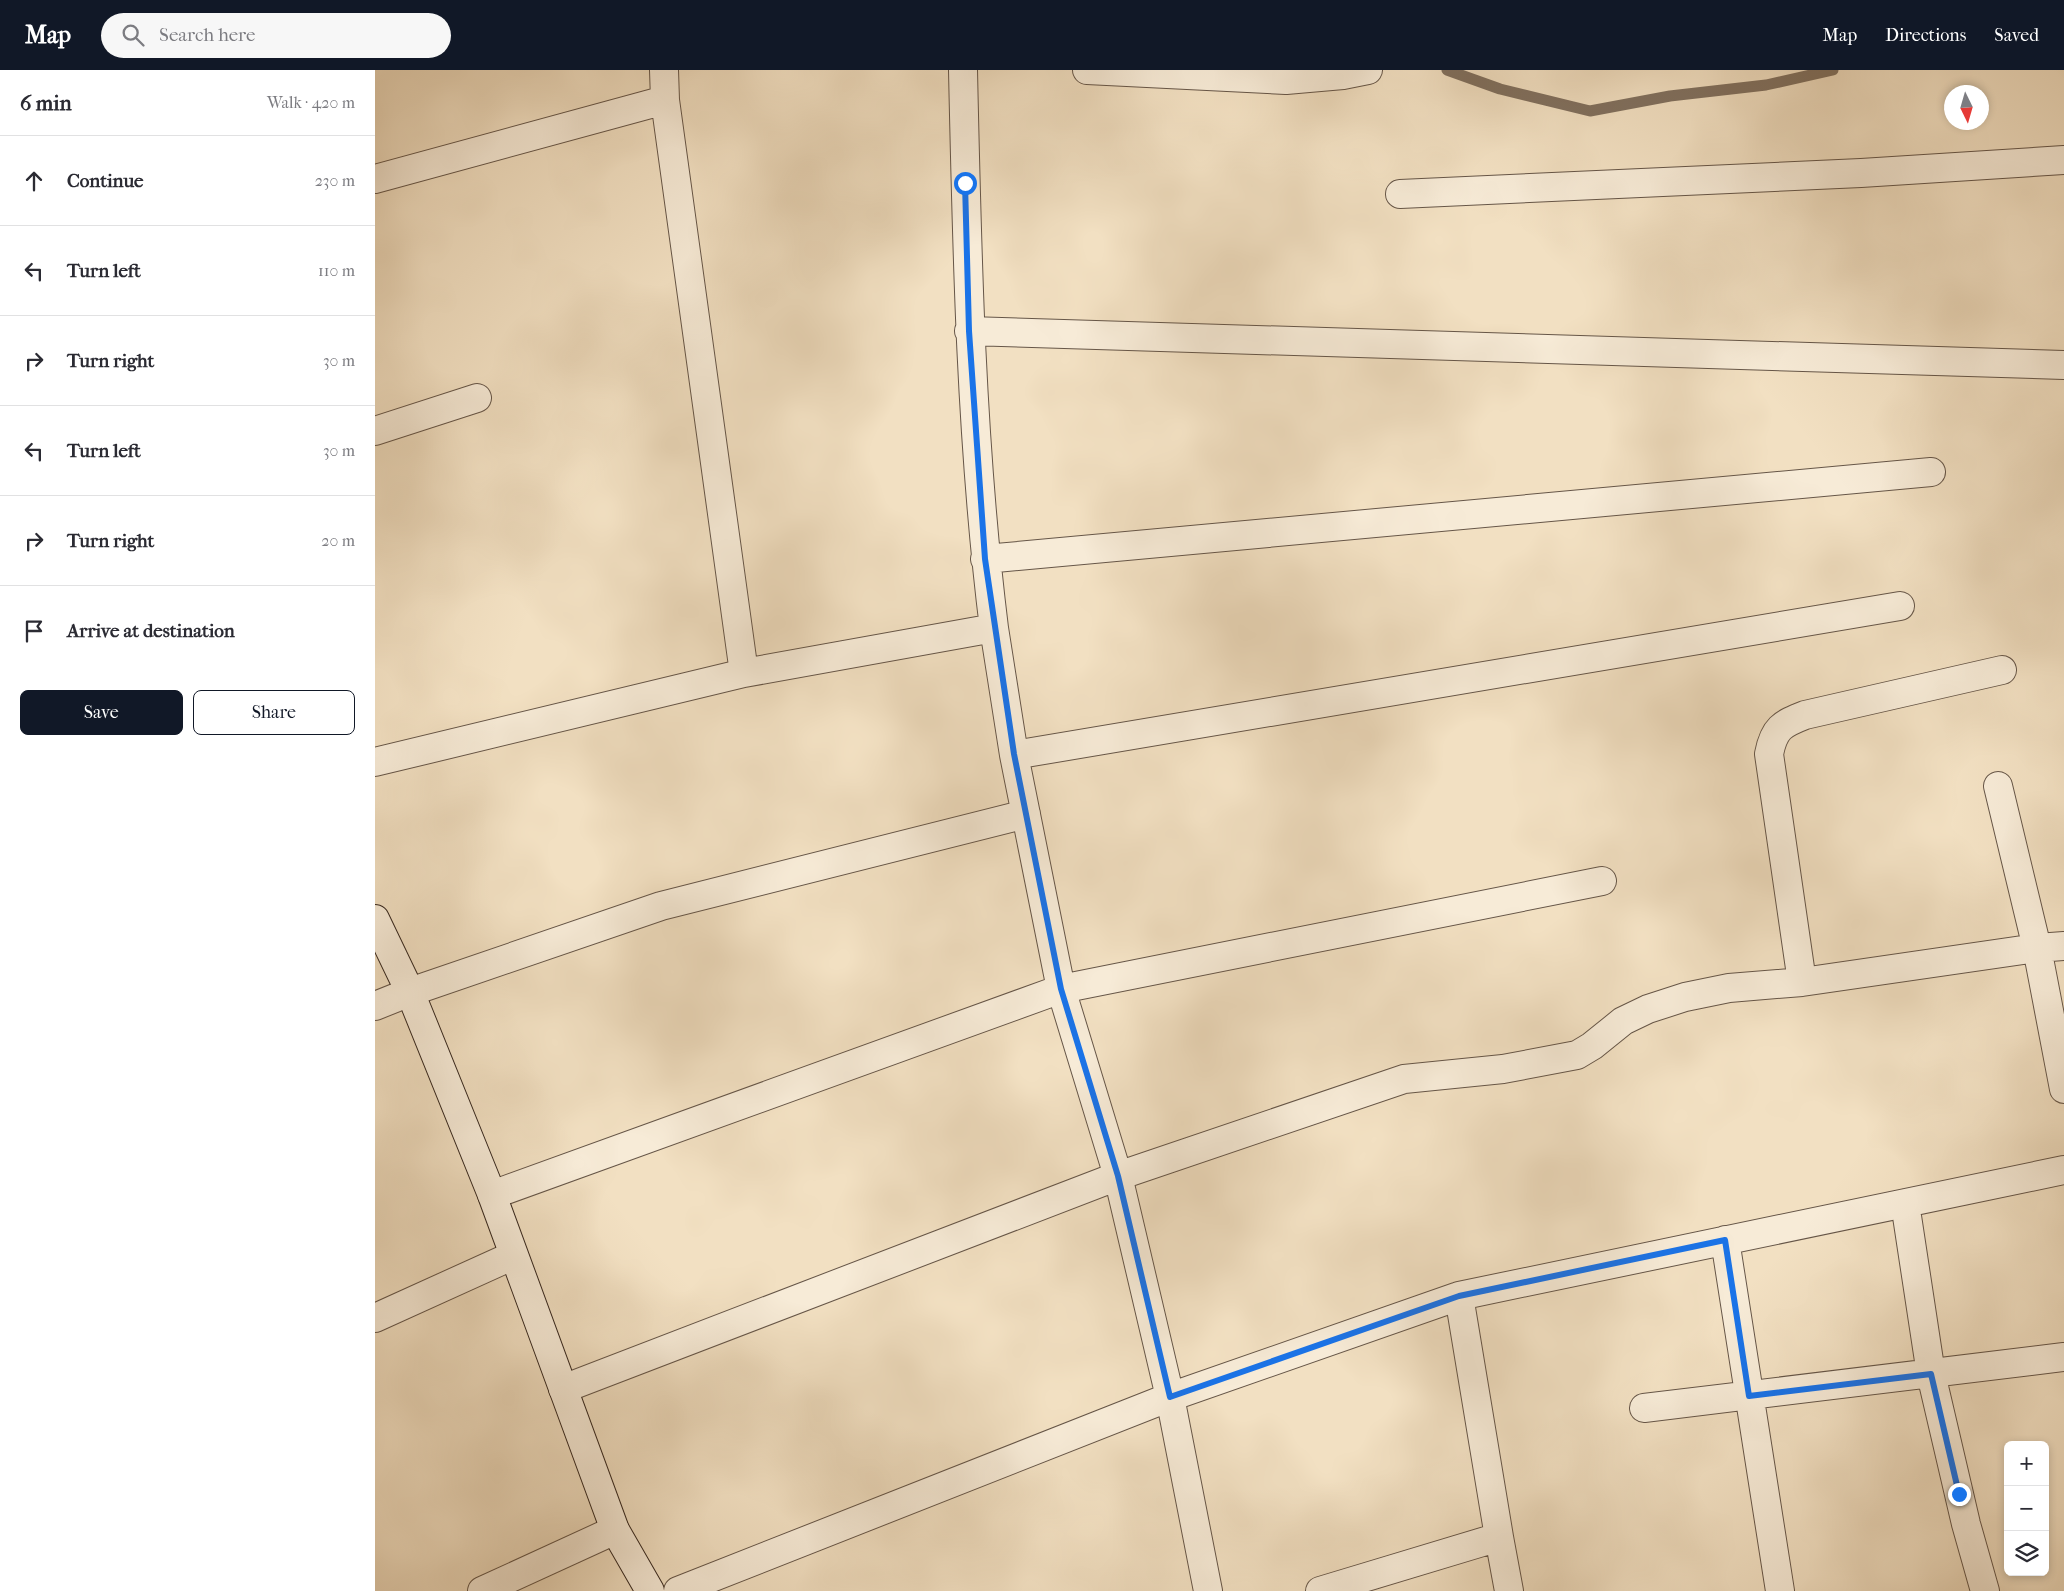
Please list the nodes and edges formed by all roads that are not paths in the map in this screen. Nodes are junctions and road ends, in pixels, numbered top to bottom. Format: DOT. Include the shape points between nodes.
graph roads {
  1 [pos="664,70"];
  2 [pos="963,70"];
  3 [pos="1087,70"];
  4 [pos="1368,70"];
  5 [pos="665,100"];
  6 [pos="2064,160"];
  7 [pos="375,179"];
  8 [pos="1400,194"];
  9 [pos="969,331"];
  10 [pos="2064,365"];
  11 [pos="477,398"];
  12 [pos="375,431"];
  13 [pos="1931,472"];
  14 [pos="985,559"];
  15 [pos="1900,606"];
  16 [pos="994,628"];
  17 [pos="2002,670"];
  18 [pos="744,673"];
  19 [pos="1014,754"];
  20 [pos="375,762"];
  21 [pos="1998,786"];
  22 [pos="1026,814"];
  23 [pos="1602,881"];
  24 [pos="375,919"];
  25 [pos="2064,946"];
  26 [pos="2037,948"];
  27 [pos="1802,982"];
  28 [pos="1061,989"];
  29 [pos="410,992"];
  30 [pos="375,1006"];
  31 [pos="2064,1089"];
  32 [pos="2064,1170"];
  33 [pos="1118,1176"];
  34 [pos="492,1195"];
  35 [pos="1905,1203"];
  36 [pos="1725,1240"];
  37 [pos="513,1256"];
  38 [pos="1459,1296"];
  39 [pos="375,1318"];
  40 [pos="2064,1357"];
  41 [pos="1931,1374"];
  42 [pos="563,1389"];
  43 [pos="1749,1396"];
  44 [pos="1170,1397"];
  45 [pos="1644,1408"];
  46 [pos="615,1530"];
  47 [pos="1499,1536"];
  48 [pos="482,1591"];
  49 [pos="650,1591"];
  50 [pos="678,1591"];
  51 [pos="1208,1591"];
  52 [pos="1320,1591"];
  53 [pos="1509,1591"];
  54 [pos="1780,1591"];
  55 [pos="1985,1591"];
  1 -- 5 [label="street"];
  2 -- 9 [label="street"];
  3 -- 4 [label="street" via="1286,80"];
  5 -- 7 [label="street"];
  5 -- 18 [label="street"];
  6 -- 8 [label="street" via="1832,175"];
  9 -- 10 [label="street"];
  9 -- 14 [label="street"];
  11 -- 12 [label="street"];
  13 -- 14 [label="street"];
  14 -- 16 [label="street"];
  15 -- 19 [label="street"];
  16 -- 18 [label="street"];
  16 -- 19 [label="street"];
  17 -- 27 [label="street" via="1805,715 1785,723 1773,736 1769,754"];
  18 -- 20 [label="street"];
  19 -- 22 [label="street"];
  21 -- 26 [label="street"];
  22 -- 28 [label="street"];
  22 -- 29 [label="street" via="661,906"];
  23 -- 28 [label="street"];
  24 -- 29 [label="street"];
  25 -- 26 [label="street"];
  26 -- 27 [label="street"];
  26 -- 31 [label="street"];
  27 -- 33 [label="street" via="1729,988 1685,997 1623,1021 1577,1055 1503,1069 1404,1079"];
  28 -- 33 [label="street"];
  28 -- 34 [label="street"];
  29 -- 30 [label="street"];
  29 -- 34 [label="street"];
  32 -- 35 [label="street"];
  33 -- 42 [label="street"];
  33 -- 44 [label="street"];
  34 -- 37 [label="street"];
  35 -- 36 [label="street"];
  35 -- 41 [label="street"];
  36 -- 38 [label="street"];
  36 -- 43 [label="street"];
  37 -- 39 [label="street"];
  37 -- 42 [label="street"];
  38 -- 44 [label="street"];
  38 -- 47 [label="street"];
  40 -- 41 [label="street"];
  41 -- 43 [label="street"];
  41 -- 55 [label="street"];
  42 -- 46 [label="street"];
  43 -- 45 [label="street"];
  43 -- 54 [label="street"];
  44 -- 50 [label="street"];
  44 -- 51 [label="street"];
  46 -- 48 [label="street"];
  46 -- 49 [label="street"];
  47 -- 52 [label="street"];
  47 -- 53 [label="street"];
}
